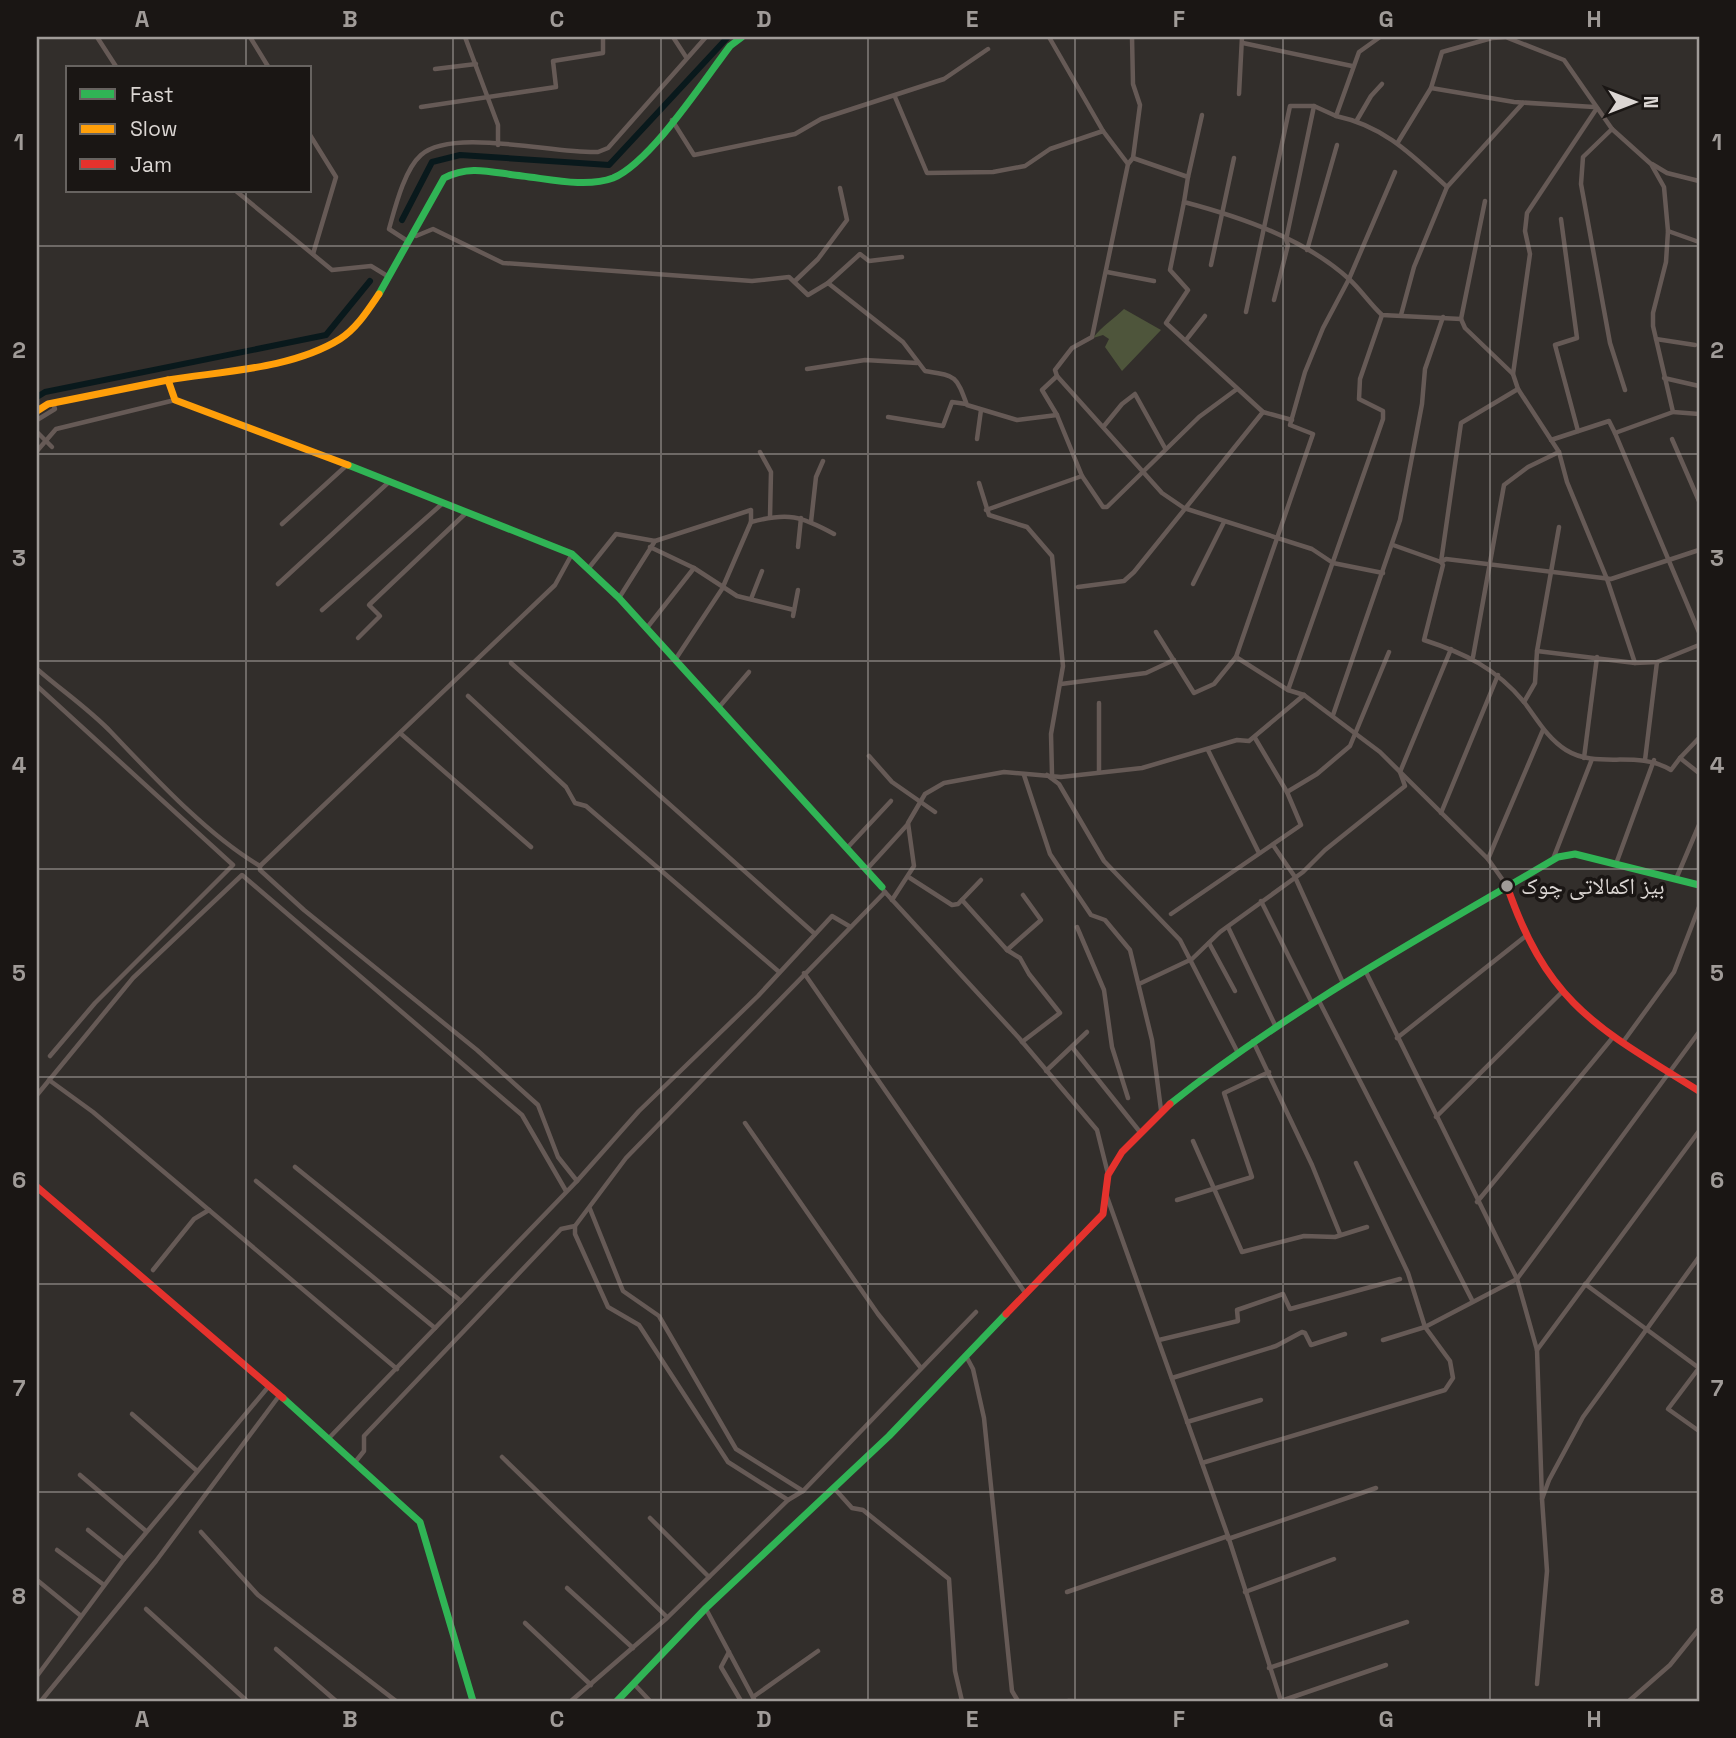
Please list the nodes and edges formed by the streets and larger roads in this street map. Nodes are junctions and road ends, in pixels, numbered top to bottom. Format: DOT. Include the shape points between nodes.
graph roads {
  1 [pos="97,37"];
  2 [pos="250,37"];
  3 [pos="465,37"];
  4 [pos="603,37"];
  5 [pos="673,37"];
  6 [pos="706,37"];
  7 [pos="742,37"];
  8 [pos="1049,37"];
  9 [pos="1132,37"];
  10 [pos="1380,37"];
  11 [pos="1508,37"];
  12 [pos="1242,40"];
  13 [pos="988,49"];
  14 [pos="686,57"];
  15 [pos="476,64"];
  16 [pos="116,66"];
  17 [pos="269,66"];
  18 [pos="1352,66"];
  19 [pos="435,69"];
  20 [pos="1382,84"];
  21 [pos="1431,88"];
  22 [pos="1239,94"];
  23 [pos="489,97"];
  24 [pos="895,97"];
  25 [pos="1523,103"];
  26 [pos="1314,106"];
  27 [pos="421,107"];
  28 [pos="1596,107"];
  29 [pos="1202,115"];
  30 [pos="1336,116"];
  31 [pos="671,119"];
  32 [pos="1357,120"];
  33 [pos="1612,129"];
  34 [pos="1102,131"];
  35 [pos="312,138"];
  36 [pos="1398,142"];
  37 [pos="498,145"];
  38 [pos="1337,145"];
  39 [pos="1133,158"];
  40 [pos="1234,158"];
  41 [pos="1128,164"];
  42 [pos="1651,164"];
  43 [pos="1395,172"];
  44 [pos="1188,177"];
  45 [pos="1699,181"];
  46 [pos="1447,187"];
  47 [pos="840,188"];
  48 [pos="237,192"];
  49 [pos="1485,201"];
  50 [pos="1184,202"];
  51 [pos="1222,213"];
  52 [pos="1561,219"];
  53 [pos="1263,227"];
  54 [pos="1668,231"];
  55 [pos="411,240"];
  56 [pos="1286,240"];
  57 [pos="1699,242"];
  58 [pos="1307,250"];
  59 [pos="313,254"];
  60 [pos="902,257"];
  61 [pos="1211,265"];
  62 [pos="1106,272"];
  63 [pos="390,277"];
  64 [pos="1349,279"];
  65 [pos="795,281"];
  66 [pos="1154,281"];
  67 [pos="828,283"];
  68 [pos="1273,300"];
  69 [pos="1246,312"];
  70 [pos="1382,315"];
  71 [pos="1401,315"];
  72 [pos="1205,316"];
  73 [pos="1443,317"];
  74 [pos="1461,319"];
  75 [pos="1656,339"];
  76 [pos="1186,340"];
  77 [pos="1695,345"];
  78 [pos="918,363"];
  79 [pos="807,369"];
  80 [pos="1513,374"];
  81 [pos="1057,376"];
  82 [pos="1664,378"];
  83 [pos="168,380"];
  84 [pos="1699,386"];
  85 [pos="1237,389"];
  86 [pos="1518,389"];
  87 [pos="1625,390"];
  88 [pos="175,400"];
  89 [pos="53,403"];
  90 [pos="967,405"];
  91 [pos="981,410"];
  92 [pos="37,411"];
  93 [pos="1263,412"];
  94 [pos="1673,412"];
  95 [pos="1699,414"];
  96 [pos="1057,415"];
  97 [pos="888,417"];
  98 [pos="37,420"];
  99 [pos="1292,420"];
  100 [pos="1104,426"];
  101 [pos="1578,431"];
  102 [pos="37,432"];
  103 [pos="1615,433"];
  104 [pos="977,439"];
  105 [pos="1672,439"];
  106 [pos="1551,440"];
  107 [pos="46,441"];
  108 [pos="52,447"];
  109 [pos="1165,448"];
  110 [pos="37,450"];
  111 [pos="760,452"];
  112 [pos="1559,452"];
  113 [pos="823,461"];
  114 [pos="348,465"];
  115 [pos="1143,471"];
  116 [pos="1082,476"];
  117 [pos="390,481"];
  118 [pos="979,483"];
  119 [pos="1699,501"];
  120 [pos="443,502"];
  121 [pos="1184,508"];
  122 [pos="986,510"];
  123 [pos="467,512"];
  124 [pos="770,517"];
  125 [pos="801,518"];
  126 [pos="751,522"];
  127 [pos="811,522"];
  128 [pos="1224,522"];
  129 [pos="282,524"];
  130 [pos="1559,527"];
  131 [pos="834,534"];
  132 [pos="1276,537"];
  133 [pos="655,541"];
  134 [pos="1393,545"];
  135 [pos="650,547"];
  136 [pos="798,547"];
  137 [pos="1699,550"];
  138 [pos="572,554"];
  139 [pos="1667,560"];
  140 [pos="1441,562"];
  141 [pos="1333,563"];
  142 [pos="1490,565"];
  143 [pos="694,568"];
  144 [pos="588,569"];
  145 [pos="762,571"];
  146 [pos="1383,573"];
  147 [pos="1552,573"];
  148 [pos="1608,579"];
  149 [pos="278,584"];
  150 [pos="1193,584"];
  151 [pos="1077,587"];
  152 [pos="722,589"];
  153 [pos="797,590"];
  154 [pos="619,598"];
  155 [pos="751,599"];
  156 [pos="322,610"];
  157 [pos="645,630"];
  158 [pos="1156,632"];
  159 [pos="1699,632"];
  160 [pos="358,638"];
  161 [pos="1699,645"];
  162 [pos="1451,649"];
  163 [pos="1537,651"];
  164 [pos="1389,652"];
  165 [pos="1236,657"];
  166 [pos="1473,657"];
  167 [pos="1597,657"];
  168 [pos="1174,660"];
  169 [pos="674,661"];
  170 [pos="1657,662"];
  171 [pos="511,663"];
  172 [pos="1635,663"];
  173 [pos="37,669"];
  174 [pos="749,672"];
  175 [pos="1498,675"];
  176 [pos="1061,684"];
  177 [pos="37,686"];
  178 [pos="1288,690"];
  179 [pos="1304,695"];
  180 [pos="468,696"];
  181 [pos="1524,702"];
  182 [pos="1099,703"];
  183 [pos="720,706"];
  184 [pos="1333,715"];
  185 [pos="1543,730"];
  186 [pos="400,733"];
  187 [pos="1354,734"];
  188 [pos="1255,738"];
  189 [pos="1699,738"];
  190 [pos="1208,750"];
  191 [pos="869,756"];
  192 [pos="1584,758"];
  193 [pos="1680,758"];
  194 [pos="1592,759"];
  195 [pos="1645,760"];
  196 [pos="1654,760"];
  197 [pos="1099,772"];
  198 [pos="1399,772"];
  199 [pos="1699,773"];
  200 [pos="1049,774"];
  201 [pos="1024,775"];
  202 [pos="1287,792"];
  203 [pos="891,801"];
  204 [pos="919,802"];
  205 [pos="935,812"];
  206 [pos="1441,814"];
  207 [pos="908,823"];
  208 [pos="1699,825"];
  209 [pos="1273,845"];
  210 [pos="531,847"];
  211 [pos="848,847"];
  212 [pos="1259,853"];
  213 [pos="1488,859"];
  214 [pos="1553,860"];
  215 [pos="1616,865"];
  216 [pos="260,866"];
  217 [pos="867,869"];
  218 [pos="1294,877"];
  219 [pos="909,878"];
  220 [pos="1675,879"];
  221 [pos="981,880"];
  222 [pos="1699,885"];
  223 [pos="1507,886"];
  224 [pos="883,889"];
  225 [pos="1023,895"];
  226 [pos="962,900"];
  227 [pos="892,901"];
  228 [pos="1261,901"];
  229 [pos="1699,907"];
  230 [pos="1171,914"];
  231 [pos="849,926"];
  232 [pos="1077,927"];
  233 [pos="1228,927"];
  234 [pos="815,934"];
  235 [pos="1527,934"];
  236 [pos="1209,943"];
  237 [pos="1007,950"];
  238 [pos="1192,959"];
  239 [pos="1365,970"];
  240 [pos="778,971"];
  241 [pos="804,973"];
  242 [pos="1343,982"];
  243 [pos="1139,984"];
  244 [pos="1235,991"];
  245 [pos="1561,993"];
  246 [pos="1315,1001"];
  247 [pos="1275,1024"];
  248 [pos="1087,1032"];
  249 [pos="1699,1032"];
  250 [pos="1615,1036"];
  251 [pos="1396,1039"];
  252 [pos="1253,1040"];
  253 [pos="1022,1042"];
  254 [pos="1623,1042"];
  255 [pos="1072,1048"];
  256 [pos="1237,1051"];
  257 [pos="50,1056"];
  258 [pos="1046,1071"];
  259 [pos="1269,1072"];
  260 [pos="1669,1073"];
  261 [pos="50,1080"];
  262 [pos="1699,1091"];
  263 [pos="37,1095"];
  264 [pos="1128,1098"];
  265 [pos="1161,1111"];
  266 [pos="1436,1117"];
  267 [pos="745,1123"];
  268 [pos="1699,1131"];
  269 [pos="1140,1132"];
  270 [pos="1193,1142"];
  271 [pos="1356,1163"];
  272 [pos="295,1167"];
  273 [pos="1108,1175"];
  274 [pos="256,1181"];
  275 [pos="577,1181"];
  276 [pos="37,1187"];
  277 [pos="1214,1189"];
  278 [pos="1104,1190"];
  279 [pos="566,1191"];
  280 [pos="1177,1200"];
  281 [pos="1477,1202"];
  282 [pos="590,1208"];
  283 [pos="209,1210"];
  284 [pos="575,1226"];
  285 [pos="1367,1227"];
  286 [pos="1340,1234"];
  287 [pos="1699,1257"];
  288 [pos="153,1270"];
  289 [pos="1400,1279"];
  290 [pos="1517,1279"];
  291 [pos="1584,1284"];
  292 [pos="1026,1294"];
  293 [pos="1472,1300"];
  294 [pos="461,1301"];
  295 [pos="976,1312"];
  296 [pos="1425,1327"];
  297 [pos="435,1328"];
  298 [pos="1646,1329"];
  299 [pos="1345,1334"];
  300 [pos="1159,1340"];
  301 [pos="1383,1340"];
  302 [pos="1537,1350"];
  303 [pos="966,1356"];
  304 [pos="921,1368"];
  305 [pos="1699,1368"];
  306 [pos="397,1369"];
  307 [pos="1172,1378"];
  308 [pos="269,1386"];
  309 [pos="279,1396"];
  310 [pos="1261,1400"];
  311 [pos="132,1414"];
  312 [pos="1187,1422"];
  313 [pos="1699,1431"];
  314 [pos="329,1438"];
  315 [pos="502,1457"];
  316 [pos="356,1461"];
  317 [pos="1202,1463"];
  318 [pos="196,1470"];
  319 [pos="80,1475"];
  320 [pos="833,1487"];
  321 [pos="1376,1488"];
  322 [pos="803,1491"];
  323 [pos="1542,1499"];
  324 [pos="788,1500"];
  325 [pos="650,1518"];
  326 [pos="88,1530"];
  327 [pos="146,1531"];
  328 [pos="201,1532"];
  329 [pos="1228,1538"];
  330 [pos="57,1550"];
  331 [pos="124,1559"];
  332 [pos="1334,1559"];
  333 [pos="709,1577"];
  334 [pos="37,1580"];
  335 [pos="104,1585"];
  336 [pos="567,1588"];
  337 [pos="1067,1592"];
  338 [pos="1245,1592"];
  339 [pos="706,1608"];
  340 [pos="146,1609"];
  341 [pos="81,1616"];
  342 [pos="667,1618"];
  343 [pos="1407,1622"];
  344 [pos="525,1623"];
  345 [pos="1699,1629"];
  346 [pos="276,1648"];
  347 [pos="633,1648"];
  348 [pos="818,1651"];
  349 [pos="729,1652"];
  350 [pos="1386,1665"];
  351 [pos="1269,1668"];
  352 [pos="37,1676"];
  353 [pos="634,1684"];
  354 [pos="1536,1684"];
  355 [pos="592,1685"];
  356 [pos="754,1699"];
  357 [pos="41,1701"];
  358 [pos="247,1701"];
  359 [pos="336,1701"];
  360 [pos="395,1701"];
  361 [pos="473,1701"];
  362 [pos="571,1701"];
  363 [pos="617,1701"];
  364 [pos="650,1701"];
  365 [pos="741,1701"];
  366 [pos="962,1701"];
  367 [pos="1018,1701"];
  368 [pos="1281,1701"];
  369 [pos="1629,1701"];
  1 -- 16 [label="street"];
  2 -- 17 [label="street"];
  3 -- 15 [label="street"];
  4 -- 23 [label="street" via="603,53 553,61 556,87"];
  5 -- 14 [label="street"];
  6 -- 14 [label="street"];
  7 -- 31 [label="street"];
  8 -- 34 [label="street"];
  9 -- 39 [label="street" via="1133,84 1140,105"];
  10 -- 18 [label="street" via="1359,52"];
  11 -- 21 [label="street" via="1442,52"];
  11 -- 28 [label="street" via="1564,60"];
  12 -- 18 [label="street"];
  12 -- 22 [label="street"];
  13 -- 24 [label="street" via="944,79"];
  14 -- 37 [label="street" via="608,148 586,153"];
  15 -- 19 [label="street"];
  15 -- 23 [label="street"];
  18 -- 30 [label="street"];
  20 -- 32 [label="street"];
  21 -- 25 [label="street"];
  21 -- 36 [label="street"];
  23 -- 27 [label="street"];
  23 -- 37 [label="street" via="498,125"];
  24 -- 31 [label="street" via="821,119 795,134 694,155"];
  24 -- 34 [label="street" via="927,173 993,172 1025,166 1050,149"];
  25 -- 28 [label="street"];
  25 -- 46 [label="street"];
  26 -- 30 [label="street"];
  26 -- 53 [label="street" via="1290,106"];
  26 -- 56 [label="street"];
  28 -- 33 [label="street"];
  28 -- 80 [label="street" via="1527,213 1530,254"];
  29 -- 44 [label="street"];
  30 -- 32 [label="street"];
  31 -- 55 [label="street" via="635,163 613,177 591,181 462,169 444,178"];
  32 -- 36 [label="street"];
  33 -- 42 [label="street"];
  33 -- 87 [label="street" via="1583,158 1581,184 1610,343"];
  34 -- 41 [label="street"];
  35 -- 59 [label="street" via="336,177"];
  36 -- 46 [label="street"];
  37 -- 55 [label="street" via="453,142 420,156 399,194 389,229"];
  38 -- 58 [label="street"];
  39 -- 41 [label="street"];
  39 -- 44 [label="street"];
  40 -- 51 [label="street"];
  41 -- 62 [label="street"];
  42 -- 45 [label="street"];
  42 -- 54 [label="street" via="1664,187"];
  43 -- 64 [label="street"];
  44 -- 50 [label="street"];
  46 -- 71 [label="street" via="1414,267"];
  47 -- 65 [label="street" via="847,220"];
  48 -- 59 [label="street"];
  49 -- 74 [label="street"];
  50 -- 51 [label="street"];
  50 -- 76 [label="street" via="1170,270 1188,290 1166,323"];
  51 -- 53 [label="street"];
  51 -- 61 [label="street"];
  52 -- 101 [label="street" via="1577,338 1555,345"];
  53 -- 56 [label="street"];
  53 -- 69 [label="street"];
  54 -- 57 [label="street"];
  54 -- 75 [label="street" via="1666,262 1653,313"];
  55 -- 63 [label="street"];
  55 -- 65 [label="street" via="433,229 503,263 752,281 789,277"];
  56 -- 58 [label="street"];
  56 -- 68 [label="street"];
  58 -- 64 [label="street"];
  59 -- 63 [label="street" via="332,270 371,266"];
  60 -- 67 [label="street" via="869,261 860,254"];
  62 -- 66 [label="street"];
  62 -- 81 [label="street" via="1092,337 1072,348 1055,370"];
  63 -- 83 [label="street" via="342,338 277,361"];
  64 -- 70 [label="street"];
  64 -- 99 [label="street" via="1305,372"];
  65 -- 67 [label="street" via="808,295"];
  67 -- 78 [label="street" via="903,342"];
  70 -- 71 [label="street"];
  70 -- 141 [label="street" via="1360,379 1359,399 1382,411 1383,419"];
  71 -- 73 [label="street"];
  72 -- 76 [label="street"];
  73 -- 74 [label="street"];
  73 -- 134 [label="street" via="1424,369 1422,404"];
  74 -- 80 [label="street"];
  75 -- 77 [label="street"];
  75 -- 82 [label="street"];
  76 -- 85 [label="street"];
  78 -- 79 [label="street" via="865,360"];
  78 -- 90 [label="street" via="925,371 953,375"];
  80 -- 86 [label="street"];
  81 -- 96 [label="street" via="1042,390"];
  81 -- 100 [label="street"];
  82 -- 84 [label="street"];
  82 -- 94 [label="street"];
  83 -- 88 [label="street"];
  83 -- 89 [label="street"];
  85 -- 93 [label="street"];
  85 -- 109 [label="street"];
  86 -- 106 [label="street"];
  86 -- 140 [label="street" via="1461,423"];
  88 -- 107 [label="street" via="56,429"];
  88 -- 114 [label="street"];
  89 -- 92 [label="street"];
  89 -- 98 [label="street" via="55,409"];
  90 -- 91 [label="street"];
  90 -- 97 [label="street" via="952,402 943,426"];
  91 -- 96 [label="street" via="1017,420"];
  91 -- 104 [label="street"];
  93 -- 99 [label="street"];
  93 -- 121 [label="street"];
  94 -- 95 [label="street"];
  94 -- 103 [label="street"];
  96 -- 116 [label="street"];
  99 -- 132 [label="street" via="1290,425 1313,434"];
  100 -- 109 [label="street" via="1135,394"];
  100 -- 115 [label="street"];
  101 -- 103 [label="street" via="1609,421"];
  101 -- 106 [label="street"];
  102 -- 107 [label="street"];
  103 -- 139 [label="street"];
  105 -- 119 [label="street"];
  106 -- 112 [label="street"];
  107 -- 108 [label="street"];
  107 -- 110 [label="street"];
  109 -- 115 [label="street"];
  111 -- 124 [label="street" via="771,472"];
  112 -- 142 [label="street" via="1504,485"];
  112 -- 148 [label="street"];
  113 -- 127 [label="street" via="814,488"];
  114 -- 117 [label="street"];
  114 -- 129 [label="street"];
  115 -- 116 [label="street" via="1107,507"];
  115 -- 121 [label="street" via="1162,493"];
  116 -- 122 [label="street"];
  117 -- 120 [label="street"];
  117 -- 149 [label="street"];
  118 -- 122 [label="street"];
  120 -- 123 [label="street"];
  120 -- 156 [label="street"];
  121 -- 128 [label="street"];
  121 -- 151 [label="street" via="1124,581"];
  122 -- 176 [label="street" via="1027,527 1052,556 1062,634"];
  123 -- 138 [label="street"];
  123 -- 160 [label="street" via="369,605 380,615"];
  124 -- 125 [label="street"];
  124 -- 126 [label="street"];
  125 -- 127 [label="street"];
  125 -- 136 [label="street"];
  126 -- 133 [label="street" via="751,510"];
  126 -- 152 [label="street"];
  127 -- 131 [label="street"];
  128 -- 132 [label="street"];
  128 -- 150 [label="street"];
  130 -- 147 [label="street"];
  132 -- 141 [label="street" via="1312,549"];
  132 -- 165 [label="street"];
  133 -- 135 [label="street"];
  133 -- 144 [label="street" via="616,534"];
  134 -- 140 [label="street"];
  134 -- 146 [label="street"];
  135 -- 143 [label="street"];
  135 -- 154 [label="street"];
  137 -- 139 [label="street"];
  138 -- 144 [label="street"];
  138 -- 186 [label="street" via="555,585"];
  139 -- 148 [label="street"];
  139 -- 159 [label="street"];
  140 -- 142 [label="street"];
  140 -- 162 [label="street" via="1424,640"];
  141 -- 146 [label="street"];
  141 -- 178 [label="street"];
  142 -- 147 [label="street"];
  142 -- 166 [label="street"];
  143 -- 152 [label="street"];
  143 -- 157 [label="street"];
  144 -- 154 [label="street"];
  145 -- 155 [label="street"];
  146 -- 184 [label="street"];
  147 -- 148 [label="street"];
  147 -- 163 [label="street"];
  148 -- 172 [label="street"];
  152 -- 155 [label="street"];
  152 -- 169 [label="street"];
  153 -- 155 [label="street" via="793,613"];
  154 -- 157 [label="street"];
  157 -- 169 [label="street"];
  158 -- 168 [label="street"];
  161 -- 170 [label="street"];
  162 -- 166 [label="street"];
  162 -- 198 [label="street"];
  163 -- 167 [label="street"];
  163 -- 181 [label="street" via="1535,684"];
  164 -- 187 [label="street"];
  165 -- 168 [label="street" via="1214,684 1194,693"];
  165 -- 178 [label="street"];
  166 -- 175 [label="street"];
  167 -- 172 [label="street"];
  167 -- 192 [label="street"];
  168 -- 176 [label="street" via="1146,673"];
  169 -- 183 [label="street"];
  170 -- 172 [label="street"];
  170 -- 195 [label="street"];
  171 -- 234 [label="street"];
  173 -- 216 [label="street" via="109,730 215,832"];
  174 -- 183 [label="street"];
  175 -- 181 [label="street"];
  175 -- 206 [label="street"];
  176 -- 200 [label="street"];
  177 -- 257 [label="street" via="233,865 95,1003"];
  178 -- 179 [label="street"];
  179 -- 184 [label="street"];
  179 -- 188 [label="street"];
  180 -- 240 [label="street" via="566,787 575,803 586,806"];
  181 -- 185 [label="street"];
  182 -- 197 [label="street"];
  183 -- 211 [label="street"];
  184 -- 187 [label="street"];
  185 -- 192 [label="street"];
  185 -- 213 [label="street"];
  186 -- 210 [label="street"];
  186 -- 216 [label="street"];
  187 -- 198 [label="street"];
  187 -- 202 [label="street" via="1350,746"];
  188 -- 190 [label="street"];
  188 -- 202 [label="street"];
  189 -- 193 [label="street"];
  190 -- 197 [label="street" via="1142,768"];
  190 -- 212 [label="street"];
  191 -- 204 [label="street" via="892,782"];
  192 -- 194 [label="street"];
  193 -- 196 [label="street" via="1671,770"];
  193 -- 199 [label="street"];
  194 -- 195 [label="street"];
  194 -- 214 [label="street"];
  195 -- 196 [label="street"];
  196 -- 215 [label="street"];
  197 -- 200 [label="street"];
  198 -- 206 [label="street"];
  198 -- 218 [label="street" via="1405,786"];
  200 -- 201 [label="street"];
  200 -- 238 [label="street" via="1104,861 1180,940"];
  201 -- 204 [label="street" via="965,776 944,783"];
  201 -- 243 [label="street" via="1050,854 1091,915 1105,920 1130,950"];
  202 -- 209 [label="street" via="1301,825"];
  203 -- 211 [label="street"];
  204 -- 205 [label="street"];
  204 -- 207 [label="street"];
  206 -- 213 [label="street"];
  207 -- 217 [label="street"];
  207 -- 219 [label="street" via="914,866"];
  208 -- 220 [label="street"];
  209 -- 212 [label="street"];
  209 -- 218 [label="street"];
  211 -- 217 [label="street"];
  212 -- 230 [label="street"];
  213 -- 223 [label="street"];
  214 -- 215 [label="street" via="1576,854"];
  214 -- 223 [label="street"];
  215 -- 220 [label="street"];
  216 -- 275 [label="street" via="304,910 538,1105 558,1157"];
  217 -- 224 [label="street"];
  218 -- 228 [label="street"];
  218 -- 242 [label="street"];
  219 -- 226 [label="street" via="952,905"];
  219 -- 227 [label="street"];
  220 -- 222 [label="street"];
  221 -- 226 [label="street"];
  223 -- 235 [label="street"];
  223 -- 239 [label="street"];
  224 -- 227 [label="street"];
  224 -- 231 [label="street"];
  225 -- 237 [label="street" via="1041,920"];
  226 -- 237 [label="street"];
  227 -- 253 [label="street"];
  228 -- 233 [label="street"];
  228 -- 246 [label="street"];
  229 -- 254 [label="street" via="1674,972"];
  231 -- 234 [label="street" via="832,916"];
  231 -- 241 [label="street"];
  232 -- 264 [label="street" via="1104,990 1112,1047"];
  233 -- 236 [label="street"];
  233 -- 247 [label="street"];
  234 -- 240 [label="street"];
  235 -- 245 [label="street"];
  235 -- 251 [label="street"];
  236 -- 238 [label="street"];
  236 -- 244 [label="street"];
  237 -- 253 [label="street" via="1020,958 1060,1013"];
  238 -- 243 [label="street"];
  238 -- 256 [label="street"];
  239 -- 242 [label="street"];
  239 -- 251 [label="street"];
  240 -- 275 [label="street" via="639,1111"];
  241 -- 282 [label="street" via="626,1158"];
  241 -- 292 [label="street"];
  242 -- 246 [label="street"];
  243 -- 265 [label="street"];
  245 -- 250 [label="street"];
  245 -- 266 [label="street"];
  246 -- 247 [label="street"];
  246 -- 293 [label="street"];
  247 -- 252 [label="street"];
  248 -- 255 [label="street"];
  249 -- 260 [label="street"];
  250 -- 254 [label="street"];
  250 -- 281 [label="street"];
  251 -- 266 [label="street"];
  252 -- 256 [label="street"];
  252 -- 259 [label="street"];
  253 -- 258 [label="street"];
  254 -- 260 [label="street"];
  255 -- 258 [label="street"];
  255 -- 269 [label="street"];
  256 -- 265 [label="street"];
  258 -- 273 [label="street" via="1097,1129"];
  259 -- 277 [label="street" via="1224,1093 1252,1177"];
  259 -- 286 [label="street"];
  260 -- 262 [label="street"];
  260 -- 290 [label="street"];
  261 -- 263 [label="street"];
  261 -- 279 [label="street" via="133,978 242,875 522,1115"];
  261 -- 283 [label="street"];
  265 -- 269 [label="street"];
  266 -- 281 [label="street"];
  267 -- 304 [label="street"];
  268 -- 291 [label="street"];
  269 -- 273 [label="street"];
  270 -- 277 [label="street"];
  271 -- 296 [label="street" via="1408,1273"];
  272 -- 294 [label="street"];
  273 -- 278 [label="street"];
  274 -- 297 [label="street"];
  275 -- 279 [label="street"];
  276 -- 308 [label="street"];
  277 -- 280 [label="street"];
  277 -- 286 [label="street" via="1242,1252 1304,1236"];
  278 -- 292 [label="street" via="1103,1214"];
  278 -- 300 [label="street"];
  279 -- 294 [label="street"];
  281 -- 290 [label="street"];
  282 -- 284 [label="street"];
  282 -- 322 [label="street" via="623,1291 659,1316 736,1449"];
  283 -- 288 [label="street" via="194,1219"];
  283 -- 306 [label="street"];
  284 -- 316 [label="street" via="561,1229 364,1436 364,1451"];
  284 -- 324 [label="street" via="608,1307 639,1325 728,1462"];
  285 -- 286 [label="street"];
  287 -- 298 [label="street"];
  289 -- 300 [label="street" via="1290,1309 1283,1294 1237,1310 1238,1321"];
  290 -- 293 [label="street"];
  290 -- 302 [label="street"];
  291 -- 298 [label="street"];
  291 -- 302 [label="street"];
  292 -- 303 [label="street"];
  293 -- 296 [label="street"];
  294 -- 297 [label="street"];
  295 -- 304 [label="street"];
  296 -- 301 [label="street"];
  296 -- 317 [label="street" via="1450,1361 1452,1378 1445,1390"];
  297 -- 306 [label="street"];
  298 -- 305 [label="street"];
  298 -- 323 [label="street" via="1583,1417"];
  299 -- 307 [label="street" via="1311,1345 1301,1332 1276,1346"];
  300 -- 307 [label="street"];
  302 -- 323 [label="street"];
  303 -- 320 [label="street"];
  303 -- 367 [label="street" via="984,1418 1012,1691"];
  304 -- 322 [label="street"];
  305 -- 313 [label="street" via="1668,1409"];
  306 -- 314 [label="street"];
  307 -- 312 [label="street"];
  308 -- 309 [label="street"];
  308 -- 318 [label="street"];
  309 -- 314 [label="street"];
  309 -- 357 [label="street" via="156,1561"];
  310 -- 312 [label="street"];
  311 -- 318 [label="street"];
  312 -- 317 [label="street"];
  314 -- 316 [label="street"];
  315 -- 342 [label="street"];
  316 -- 361 [label="street" via="420,1522"];
  317 -- 329 [label="street"];
  318 -- 327 [label="street"];
  319 -- 327 [label="street"];
  320 -- 339 [label="street"];
  320 -- 366 [label="street" via="852,1508 863,1510 949,1579 955,1671"];
  321 -- 329 [label="street"];
  322 -- 324 [label="street"];
  323 -- 354 [label="street" via="1547,1571"];
  324 -- 333 [label="street"];
  325 -- 333 [label="street"];
  326 -- 331 [label="street"];
  327 -- 331 [label="street"];
  328 -- 360 [label="street" via="258,1595"];
  329 -- 337 [label="street"];
  329 -- 338 [label="street"];
  330 -- 335 [label="street"];
  331 -- 335 [label="street"];
  332 -- 338 [label="street"];
  333 -- 342 [label="street"];
  334 -- 341 [label="street"];
  335 -- 341 [label="street"];
  336 -- 347 [label="street"];
  338 -- 351 [label="street"];
  339 -- 349 [label="street"];
  339 -- 353 [label="street"];
  340 -- 358 [label="street"];
  341 -- 352 [label="street"];
  342 -- 347 [label="street"];
  343 -- 351 [label="street"];
  344 -- 355 [label="street"];
  345 -- 369 [label="street" via="1670,1665"];
  346 -- 359 [label="street"];
  347 -- 355 [label="street"];
  348 -- 356 [label="street"];
  349 -- 356 [label="street"];
  349 -- 365 [label="street" via="721,1667"];
  350 -- 368 [label="street"];
  351 -- 368 [label="street"];
  353 -- 363 [label="street"];
  353 -- 364 [label="street"];
  355 -- 362 [label="street"];
}
